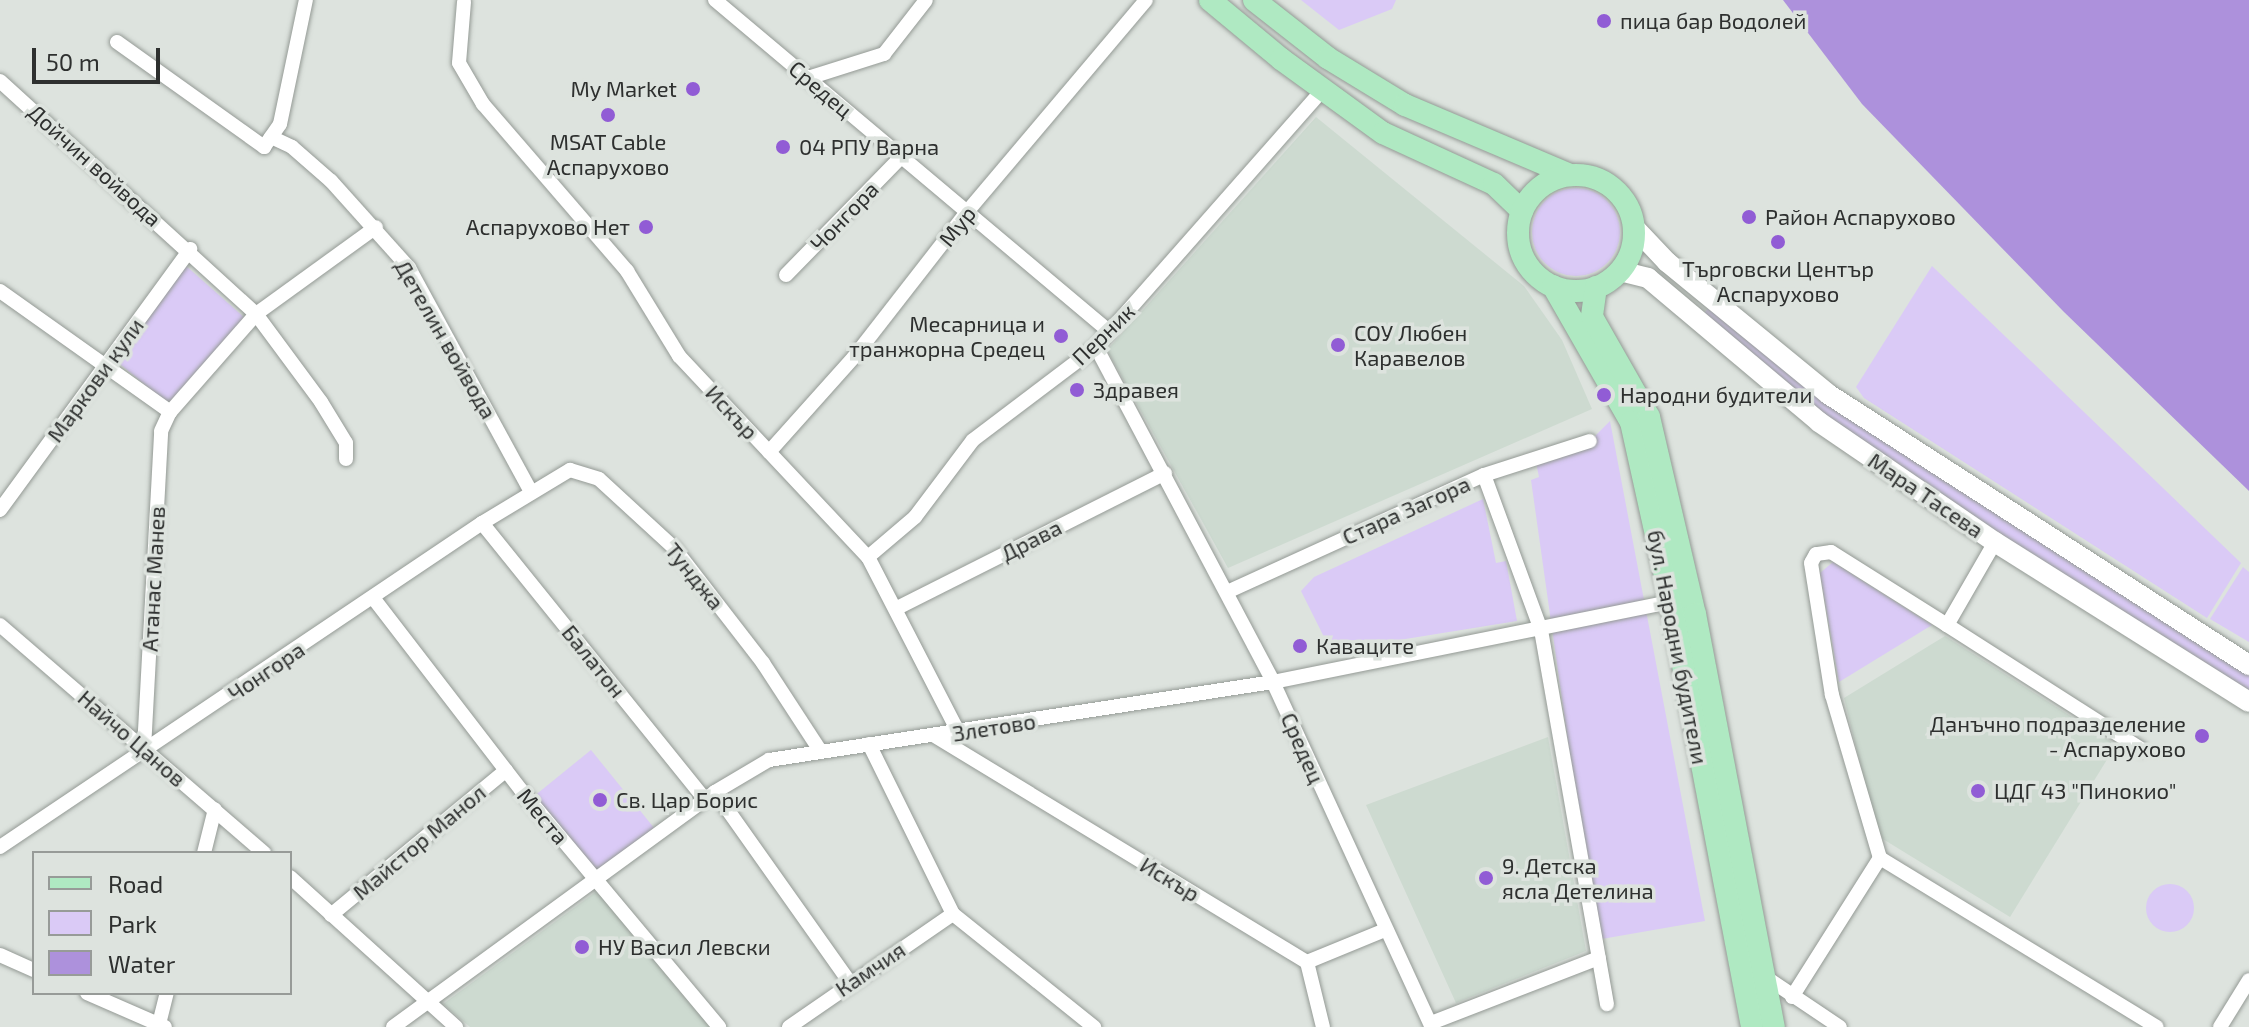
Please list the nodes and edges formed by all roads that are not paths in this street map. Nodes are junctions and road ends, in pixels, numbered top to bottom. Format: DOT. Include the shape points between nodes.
graph roads {
  1 [pos="306,0"];
  2 [pos="715,0"];
  3 [pos="926,0"];
  4 [pos="1146,0"];
  5 [pos="1210,0"];
  6 [pos="1254,0"];
  7 [pos="463,1"];
  8 [pos="117,42"];
  9 [pos="808,78"];
  10 [pos="0,81"];
  11 [pos="1322,91"];
  12 [pos="268,142"];
  13 [pos="901,157"];
  14 [pos="1570,175"];
  15 [pos="1522,211"];
  16 [pos="967,212"];
  17 [pos="1633,226"];
  18 [pos="376,227"];
  19 [pos="190,249"];
  20 [pos="1620,271"];
  21 [pos="786,275"];
  22 [pos="1553,286"];
  23 [pos="1596,287"];
  24 [pos="0,291"];
  25 [pos="256,314"];
  26 [pos="1110,332"];
  27 [pos="1096,347"];
  28 [pos="107,365"];
  29 [pos="170,412"];
  30 [pos="1590,441"];
  31 [pos="769,452"];
  32 [pos="346,459"];
  33 [pos="1165,473"];
  34 [pos="1484,475"];
  35 [pos="531,492"];
  36 [pos="0,510"];
  37 [pos="482,523"];
  38 [pos="1995,542"];
  39 [pos="868,557"];
  40 [pos="1227,592"];
  41 [pos="374,599"];
  42 [pos="1671,602"];
  43 [pos="897,608"];
  44 [pos="0,625"];
  45 [pos="1947,625"];
  46 [pos="1541,630"];
  47 [pos="2249,665"];
  48 [pos="1273,682"];
  49 [pos="2249,702"];
  50 [pos="959,733"];
  51 [pos="935,736"];
  52 [pos="869,744"];
  53 [pos="144,749"];
  54 [pos="819,749"];
  55 [pos="2141,749"];
  56 [pos="506,770"];
  57 [pos="710,796"];
  58 [pos="215,809"];
  59 [pos="0,847"];
  60 [pos="204,851"];
  61 [pos="262,851"];
  62 [pos="1880,858"];
  63 [pos="292,879"];
  64 [pos="598,882"];
  65 [pos="953,914"];
  66 [pos="331,915"];
  67 [pos="1385,930"];
  68 [pos="0,955"];
  69 [pos="1599,958"];
  70 [pos="1307,962"];
  71 [pos="32,969"];
  72 [pos="1744,974"];
  73 [pos="1767,975"];
  74 [pos="2249,980"];
  75 [pos="849,981"];
  76 [pos="92,995"];
  77 [pos="167,995"];
  78 [pos="1792,997"];
  79 [pos="427,1002"];
  80 [pos="1607,1004"];
  81 [pos="1432,1025"];
  82 [pos="162,1026"];
  83 [pos="393,1027"];
  84 [pos="456,1027"];
  85 [pos="719,1027"];
  86 [pos="789,1027"];
  87 [pos="1094,1027"];
  88 [pos="1323,1027"];
  89 [pos="1752,1027"];
  90 [pos="1774,1027"];
  91 [pos="1840,1027"];
  92 [pos="2157,1027"];
  93 [pos="2220,1027"];
  1 -- 12 [label="street" via="280,124"];
  2 -- 9 [label="street, Средец"];
  3 -- 9 [label="street" via="884,54"];
  4 -- 16 [label="street, Мур"];
  5 -- 11 [label="main road"];
  6 -- 14 [label="main road" via="1328,58 1405,105"];
  7 -- 31 [label="street, Искър" via="459,63 483,104 627,271 679,356"];
  8 -- 12 [label="street, Детелин войвода"];
  9 -- 13 [label="street, Средец"];
  10 -- 19 [label="street, Дойчин войвода"];
  11 -- 15 [label="main road" via="1383,133 1494,184"];
  11 -- 26 [label="street, Перник"];
  12 -- 18 [label="street, Детелин войвода" via="302,155"];
  13 -- 16 [label="street, Средец"];
  13 -- 21 [label="street, Чонгора"];
  14 -- 15 [label="main road" via="1541,186"];
  14 -- 17 [label="main road" via="1594,178 1614,190"];
  15 -- 22 [label="main road" via="1522,255 1534,273"];
  16 -- 26 [label="street, Средец"];
  16 -- 31 [label="street, Мур" via="854,357"];
  17 -- 20 [label="main road" via="1633,244"];
  17 -- 47 [label="main road, Мара Тасева" via="1679,272 1828,394"];
  18 -- 25 [label="street"];
  18 -- 35 [label="street, Детелин войвода" via="426,295"];
  19 -- 25 [label="street"];
  19 -- 28 [label="street, Маркови кули"];
  20 -- 23 [label="main road"];
  20 -- 38 [label="main road, Мара Тасева" via="1648,278 1786,398"];
  22 -- 23 [label="main road" via="1574,291"];
  22 -- 42 [label="main road, бул. Народни будители" via="1631,422"];
  23 -- 73 [label="main road, бул. Народни будители" via="1592,317 1649,417 1695,614"];
  24 -- 28 [label="street"];
  25 -- 29 [label="street"];
  25 -- 32 [label="street" via="321,402 346,443"];
  26 -- 27 [label="street, Перник"];
  27 -- 33 [label="street, Средец"];
  27 -- 39 [label="street, Перник" via="973,440 915,517"];
  28 -- 29 [label="street"];
  28 -- 36 [label="street, Маркови кули"];
  29 -- 53 [label="street, Атанас Манев" via="161,431"];
  30 -- 34 [label="street, Стара Загора"];
  31 -- 39 [label="street, Искър"];
  33 -- 40 [label="street, Средец"];
  33 -- 43 [label="street, Драва"];
  34 -- 40 [label="street, Стара Загора"];
  34 -- 46 [label="street"];
  35 -- 37 [label="street, Чонгора"];
  35 -- 54 [label="street, Тунджа" via="556,475 586,471 632,504 675,549 763,663"];
  37 -- 41 [label="street, Чонгора"];
  37 -- 57 [label="street, Балатон"];
  38 -- 45 [label="street"];
  38 -- 49 [label="main road, Мара Тасева"];
  39 -- 43 [label="street, Искър"];
  40 -- 48 [label="street, Средец"];
  41 -- 53 [label="street, Чонгора"];
  41 -- 56 [label="street, Места"];
  42 -- 46 [label="street, Злетово"];
  42 -- 72 [label="main road, бул. Народни будители"];
  43 -- 50 [label="street, Искър"];
  44 -- 53 [label="street, Найчо Цанов"];
  45 -- 55 [label="street"];
  45 -- 62 [label="street" via="1836,554 1821,552 1813,558 1832,695"];
  46 -- 48 [label="street, Злетово"];
  46 -- 69 [label="street"];
  48 -- 50 [label="street, Злетово"];
  48 -- 67 [label="street, Средец"];
  50 -- 51 [label="street, Злетово"];
  51 -- 52 [label="street, Злетово"];
  51 -- 70 [label="street, Искър"];
  52 -- 54 [label="street, Злетово"];
  52 -- 65 [label="street"];
  53 -- 58 [label="street, Найчо Цанов"];
  53 -- 59 [label="street, Чонгора"];
  54 -- 57 [label="street, Злетово" via="769,760"];
  56 -- 64 [label="street, Места"];
  56 -- 66 [label="street, Майстор Манол"];
  57 -- 64 [label="street, Злетово"];
  57 -- 75 [label="street, Балатон"];
  58 -- 60 [label="street"];
  58 -- 61 [label="street, Найчо Цанов"];
  62 -- 78 [label="street"];
  62 -- 92 [label="street"];
  63 -- 66 [label="street"];
  64 -- 79 [label="street, Злетово"];
  64 -- 85 [label="street, Места"];
  65 -- 75 [label="street, Камчия"];
  65 -- 87 [label="street"];
  66 -- 79 [label="street"];
  67 -- 70 [label="street"];
  67 -- 81 [label="street, Средец"];
  68 -- 71 [label="street"];
  69 -- 80 [label="street"];
  69 -- 81 [label="street"];
  70 -- 88 [label="street"];
  72 -- 73 [label="street"];
  72 -- 89 [label="main road, бул. Народни будители"];
  73 -- 78 [label="street"];
  73 -- 90 [label="main road, бул. Народни будители"];
  74 -- 93 [label="street"];
  75 -- 86 [label="street, Камчия"];
  76 -- 82 [label="street"];
  77 -- 82 [label="street"];
  78 -- 91 [label="street"];
  79 -- 83 [label="street, Злетово"];
  79 -- 84 [label="street"];
}
